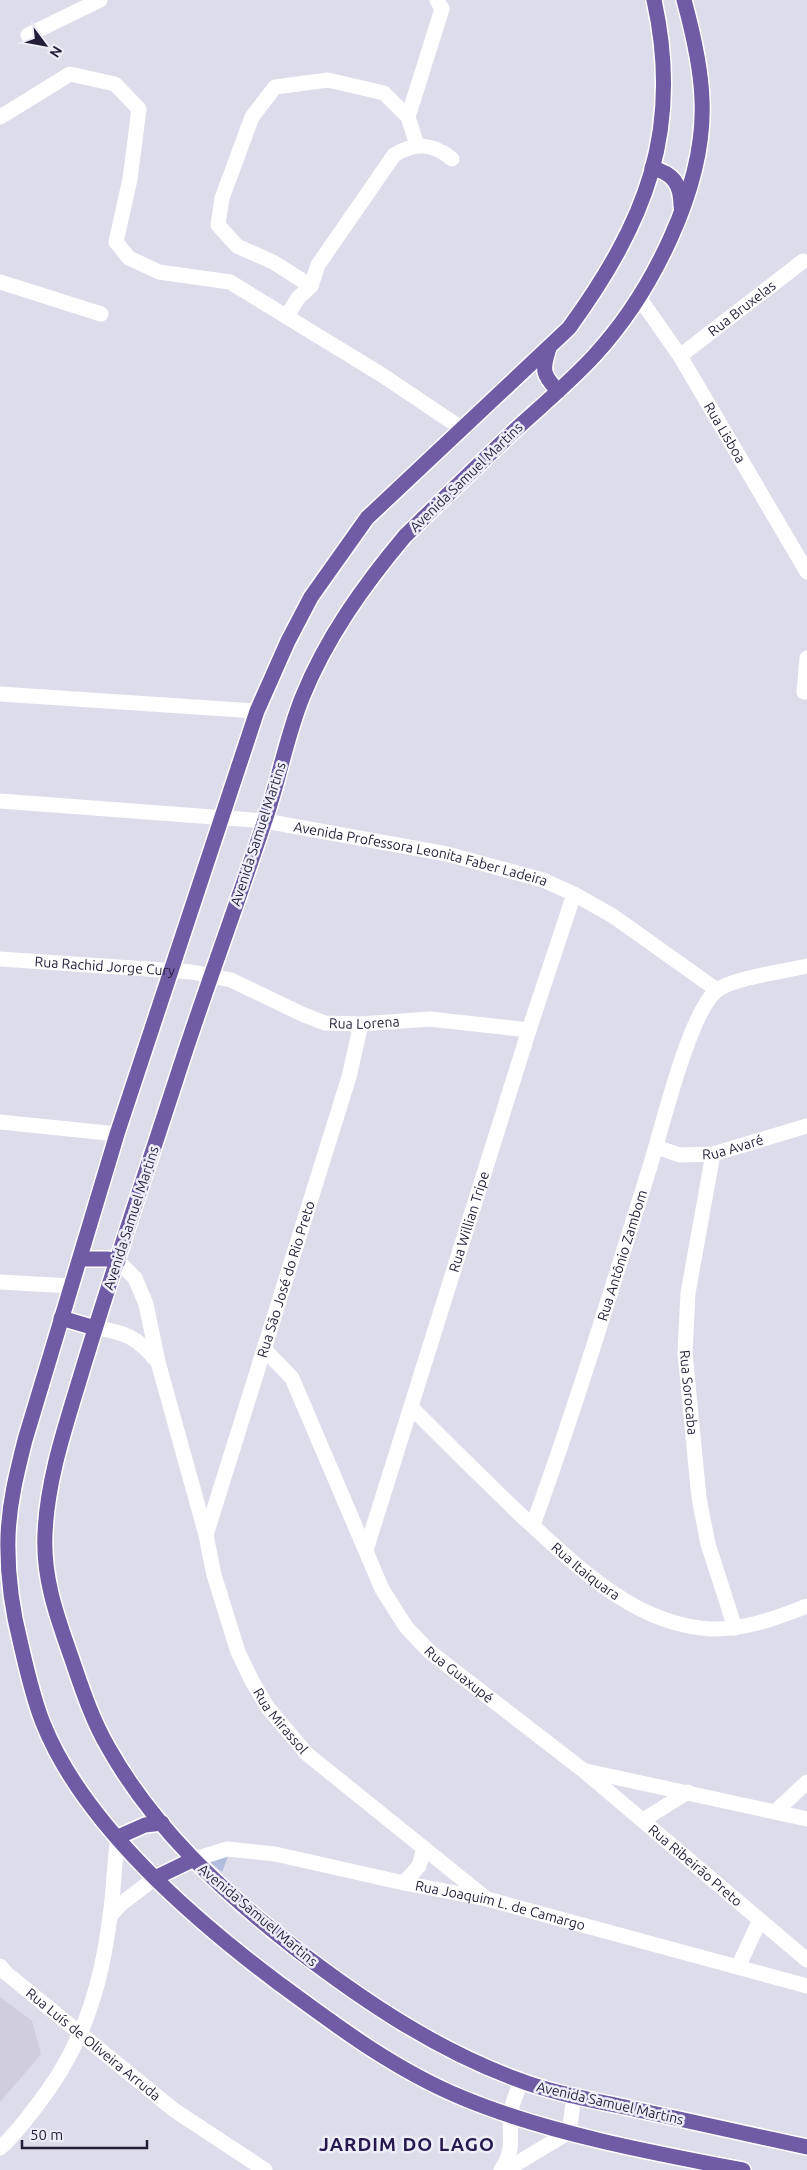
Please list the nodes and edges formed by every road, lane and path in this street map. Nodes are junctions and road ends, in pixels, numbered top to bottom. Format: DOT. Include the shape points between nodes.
graph roads {
  1 [pos="100,0"];
  2 [pos="437,0"];
  3 [pos="654,0"];
  4 [pos="684,0"];
  5 [pos="28,36"];
  6 [pos="0,117"];
  7 [pos="408,117"];
  8 [pos="418,145"];
  9 [pos="452,159"];
  10 [pos="652,168"];
  11 [pos="681,210"];
  12 [pos="803,261"];
  13 [pos="0,282"];
  14 [pos="311,286"];
  15 [pos="638,296"];
  16 [pos="101,314"];
  17 [pos="287,316"];
  18 [pos="550,348"];
  19 [pos="680,356"];
  20 [pos="558,391"];
  21 [pos="461,428"];
  22 [pos="807,572"];
  23 [pos="807,658"];
  24 [pos="804,692"];
  25 [pos="0,694"];
  26 [pos="257,711"];
  27 [pos="0,801"];
  28 [pos="223,817"];
  29 [pos="265,821"];
  30 [pos="574,894"];
  31 [pos="0,959"];
  32 [pos="807,966"];
  33 [pos="173,969"];
  34 [pos="210,975"];
  35 [pos="717,990"];
  36 [pos="361,1024"];
  37 [pos="529,1030"];
  38 [pos="0,1122"];
  39 [pos="807,1126"];
  40 [pos="117,1134"];
  41 [pos="656,1147"];
  42 [pos="713,1154"];
  43 [pos="80,1259"];
  44 [pos="118,1261"];
  45 [pos="0,1282"];
  46 [pos="71,1286"];
  47 [pos="61,1318"];
  48 [pos="95,1328"];
  49 [pos="264,1349"];
  50 [pos="158,1362"];
  51 [pos="411,1406"];
  52 [pos="533,1526"];
  53 [pos="206,1535"];
  54 [pos="366,1550"];
  55 [pos="807,1606"];
  56 [pos="735,1628"];
  57 [pos="583,1770"];
  58 [pos="807,1782"];
  59 [pos="688,1792"];
  60 [pos="776,1811"];
  61 [pos="807,1819"];
  62 [pos="643,1820"];
  63 [pos="162,1823"];
  64 [pos="118,1837"];
  65 [pos="424,1848"];
  66 [pos="192,1860"];
  67 [pos="155,1878"];
  68 [pos="404,1884"];
  69 [pos="488,1899"];
  70 [pos="110,1916"];
  71 [pos="760,1920"];
  72 [pos="807,1960"];
  73 [pos="738,1967"];
  74 [pos="2,1970"];
  75 [pos="807,1986"];
  76 [pos="82,2034"];
  77 [pos="521,2082"];
  78 [pos="574,2096"];
  79 [pos="510,2115"];
  80 [pos="569,2132"];
  81 [pos="807,2147"];
  82 [pos="0,2148"];
  83 [pos="266,2170"];
  84 [pos="501,2170"];
  85 [pos="506,2170"];
  86 [pos="743,2170"];
  1 -- 5 [label="street"];
  2 -- 7 [label="street" via="442,8"];
  3 -- 10 [label="main road" via="663,39 665,96"];
  4 -- 11 [label="main road, Avenida Samuel Martins" via="698,60 702,101 693,173"];
  6 -- 17 [label="street" via="70,74 115,84 139,109 130,179 116,242 128,258 159,272 230,282"];
  7 -- 8 [label="street"];
  7 -- 14 [label="street" via="384,93 328,80 275,87 252,117 222,198 218,225 237,246 273,262"];
  8 -- 9 [label="street" via="430,146"];
  8 -- 14 [label="street" via="394,155 318,265"];
  10 -- 11 [label="main road" via="666,171 677,182"];
  10 -- 18 [label="main road" via="641,208 620,249 595,292"];
  11 -- 15 [label="main road, Avenida Samuel Martins" via="668,242"];
  12 -- 19 [label="street, Rua Bruxelas"];
  13 -- 16 [label="street"];
  14 -- 17 [label="street" via="298,298"];
  15 -- 19 [label="street, Rua Lisboa"];
  15 -- 20 [label="main road, Avenida Samuel Martins" via="594,356"];
  17 -- 21 [label="street"];
  18 -- 20 [label="main road" via="544,365 545,377"];
  18 -- 21 [label="main road"];
  19 -- 22 [label="street, Rua Lisboa"];
  20 -- 29 [label="main road, Avenida Samuel Martins" via="405,536 347,613 302,698"];
  21 -- 26 [label="main road" via="367,518 336,560 311,597"];
  23 -- 24 [label="street"];
  25 -- 26 [label="street"];
  26 -- 28 [label="main road"];
  27 -- 28 [label="street, Avenida Professora Leonita Faber Ladeira"];
  28 -- 29 [label="street, Avenida Professora Leonita Faber Ladeira"];
  28 -- 33 [label="main road"];
  29 -- 30 [label="street, Avenida Professora Leonita Faber Ladeira" via="447,854 542,880"];
  29 -- 34 [label="main road, Avenida Samuel Martins"];
  30 -- 35 [label="street, Avenida Professora Leonita Faber Ladeira" via="613,916"];
  30 -- 37 [label="street, Rua Willian Tripe"];
  31 -- 33 [label="street, Rua Rachid Jorge Cury"];
  32 -- 35 [label="street" via="743,980"];
  33 -- 34 [label="street, Rua Rachid Jorge Cury"];
  33 -- 40 [label="main road"];
  34 -- 36 [label="street, Rua Lorena" via="250,988 314,1019"];
  34 -- 44 [label="main road, Avenida Samuel Martins"];
  35 -- 41 [label="street, Rua Antônio Zambom" via="702,1006 692,1030"];
  36 -- 37 [label="street, Rua Lorena" via="430,1019"];
  36 -- 49 [label="street, Rua São José do Rio Preto" via="349,1077"];
  37 -- 51 [label="street, Rua Willian Tripe"];
  38 -- 40 [label="street"];
  39 -- 42 [label="street, Rua Avaré"];
  40 -- 43 [label="main road"];
  41 -- 42 [label="street, Rua Avaré" via="680,1155"];
  41 -- 52 [label="street, Rua Antônio Zambom" via="570,1422"];
  42 -- 56 [label="street, Rua Sorocaba" via="688,1293 685,1353 699,1498 708,1544"];
  43 -- 44 [label="main road"];
  43 -- 46 [label="main road"];
  44 -- 48 [label="main road, Avenida Samuel Martins"];
  44 -- 50 [label="street, Rua Mirassol" via="130,1271 140,1289"];
  45 -- 46 [label="street"];
  46 -- 47 [label="main road"];
  47 -- 48 [label="main road"];
  47 -- 64 [label="main road" via="12,1491 9,1576 17,1630 43,1724 69,1775"];
  48 -- 50 [label="street" via="135,1338"];
  48 -- 63 [label="main road, Avenida Samuel Martins" via="59,1449 49,1499 45,1527 46,1574 52,1603 87,1706 132,1786"];
  49 -- 53 [label="street, Rua São José do Rio Preto"];
  49 -- 54 [label="street, Rua Guaxupé" via="292,1378"];
  50 -- 53 [label="street, Rua Mirassol"];
  51 -- 52 [label="street, Rua Itaiquara"];
  51 -- 54 [label="street, Rua Willian Tripe"];
  52 -- 56 [label="street, Rua Itaiquara" via="585,1573 639,1608 681,1624 711,1629"];
  53 -- 65 [label="street, Rua Mirassol" via="214,1575 238,1652 268,1708 307,1754"];
  54 -- 57 [label="street, Rua Guaxupé" via="382,1589 406,1627 430,1652"];
  55 -- 56 [label="street, Rua Itaiquara"];
  57 -- 59 [label="street, Rua Guaxupé"];
  57 -- 62 [label="street, Rua Ribeirão Preto"];
  58 -- 60 [label="street"];
  59 -- 60 [label="street, Rua Guaxupé"];
  59 -- 62 [label="street"];
  60 -- 61 [label="street, Rua Guaxupé"];
  62 -- 71 [label="street, Rua Ribeirão Preto"];
  63 -- 64 [label="main road" via="137,1828"];
  63 -- 66 [label="main road, Avenida Samuel Martins"];
  64 -- 67 [label="main road"];
  64 -- 70 [label="street"];
  65 -- 68 [label="street" via="419,1866"];
  65 -- 69 [label="street, Rua Mirassol"];
  66 -- 67 [label="main road"];
  66 -- 68 [label="street, Rua Joaquim L. de Camargo" via="227,1849 249,1850"];
  66 -- 77 [label="main road, Avenida Samuel Martins" via="279,1935 395,2020 476,2063"];
  67 -- 70 [label="street"];
  67 -- 79 [label="main road" via="180,1904 251,1963 374,2050 425,2080"];
  68 -- 69 [label="street, Rua Joaquim L. de Camargo"];
  69 -- 73 [label="street, Rua Joaquim L. de Camargo"];
  70 -- 76 [label="street" via="93,2003"];
  71 -- 72 [label="street, Rua Ribeirão Preto"];
  71 -- 73 [label="street"];
  73 -- 75 [label="street, Rua Joaquim L. de Camargo"];
  74 -- 76 [label="street, Rua Luís de Oliveira Arruda"];
  76 -- 82 [label="street" via="66,2066 44,2097"];
  76 -- 83 [label="street, Rua Luís de Oliveira Arruda" via="174,2110"];
  77 -- 78 [label="main road, Avenida Samuel Martins"];
  77 -- 79 [label="street"];
  78 -- 80 [label="street"];
  78 -- 81 [label="main road, Avenida Samuel Martins"];
  79 -- 80 [label="main road"];
  79 -- 84 [label="street" via="512,2146 508,2161"];
  80 -- 85 [label="street"];
  80 -- 86 [label="main road"];
}
